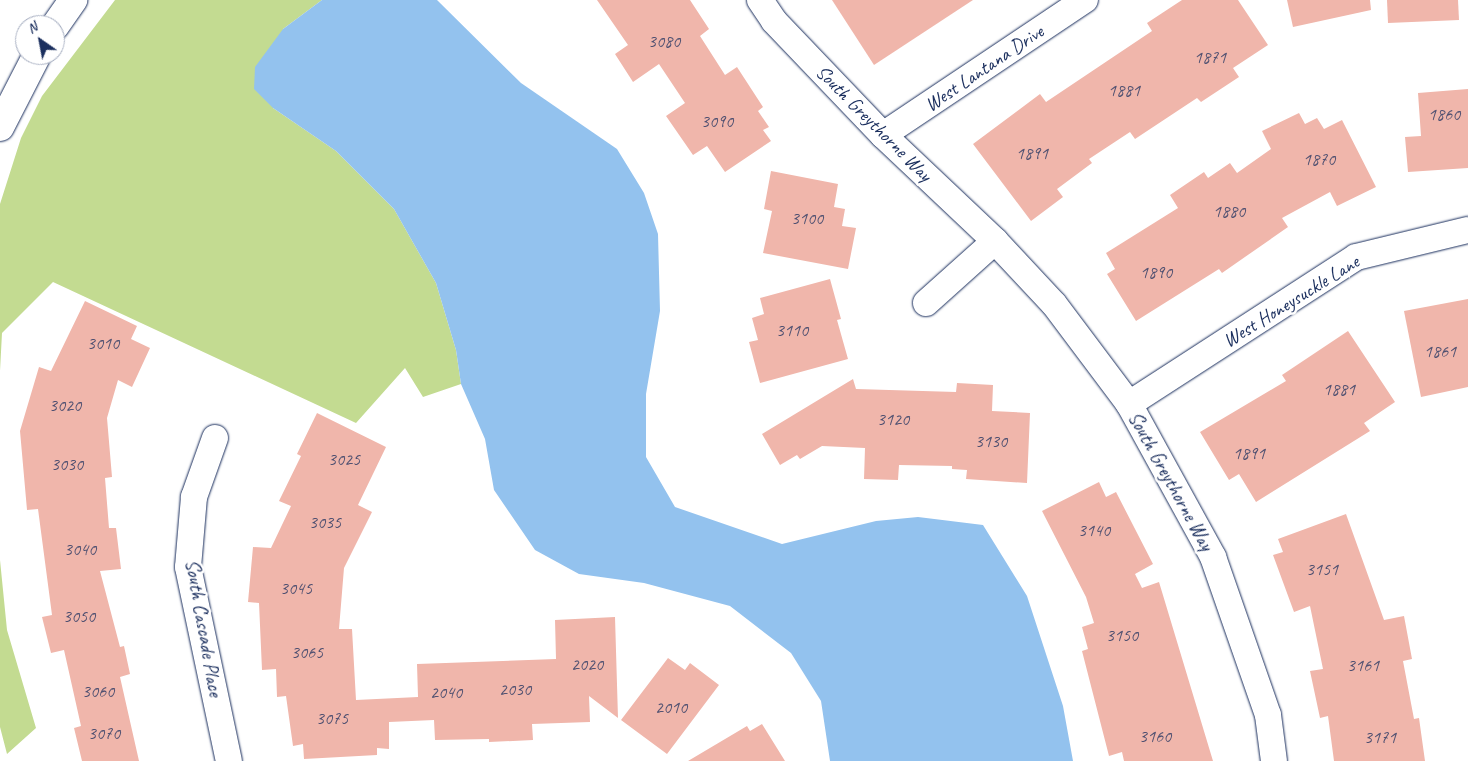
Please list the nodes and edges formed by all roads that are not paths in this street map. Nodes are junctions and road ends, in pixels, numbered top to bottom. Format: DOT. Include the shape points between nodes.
graph roads {
  1 [pos="73,0"];
  2 [pos="760,0"];
  3 [pos="1085,0"];
  4 [pos="63,15"];
  5 [pos="32,65"];
  6 [pos="0,126"];
  7 [pos="883,136"];
  8 [pos="1468,230"];
  9 [pos="995,241"];
  10 [pos="926,303"];
  11 [pos="1129,404"];
  12 [pos="214,438"];
  13 [pos="229,761"];
  14 [pos="1274,761"];
  1 -- 4 [label="street"];
  2 -- 7 [label="street, South Greythorne Way" via="774,21"];
  3 -- 7 [label="street, West Lantana Drive"];
  5 -- 6 [label="street"];
  7 -- 9 [label="street, South Greythorne Way"];
  8 -- 11 [label="street, West Honeysuckle Lane" via="1356,257"];
  9 -- 10 [label="street"];
  9 -- 11 [label="street, South Greythorne Way" via="1054,304"];
  11 -- 14 [label="street, South Greythorne Way" via="1213,557 1268,715"];
  12 -- 13 [label="street, South Cascade Place" via="194,497 188,567"];
}
